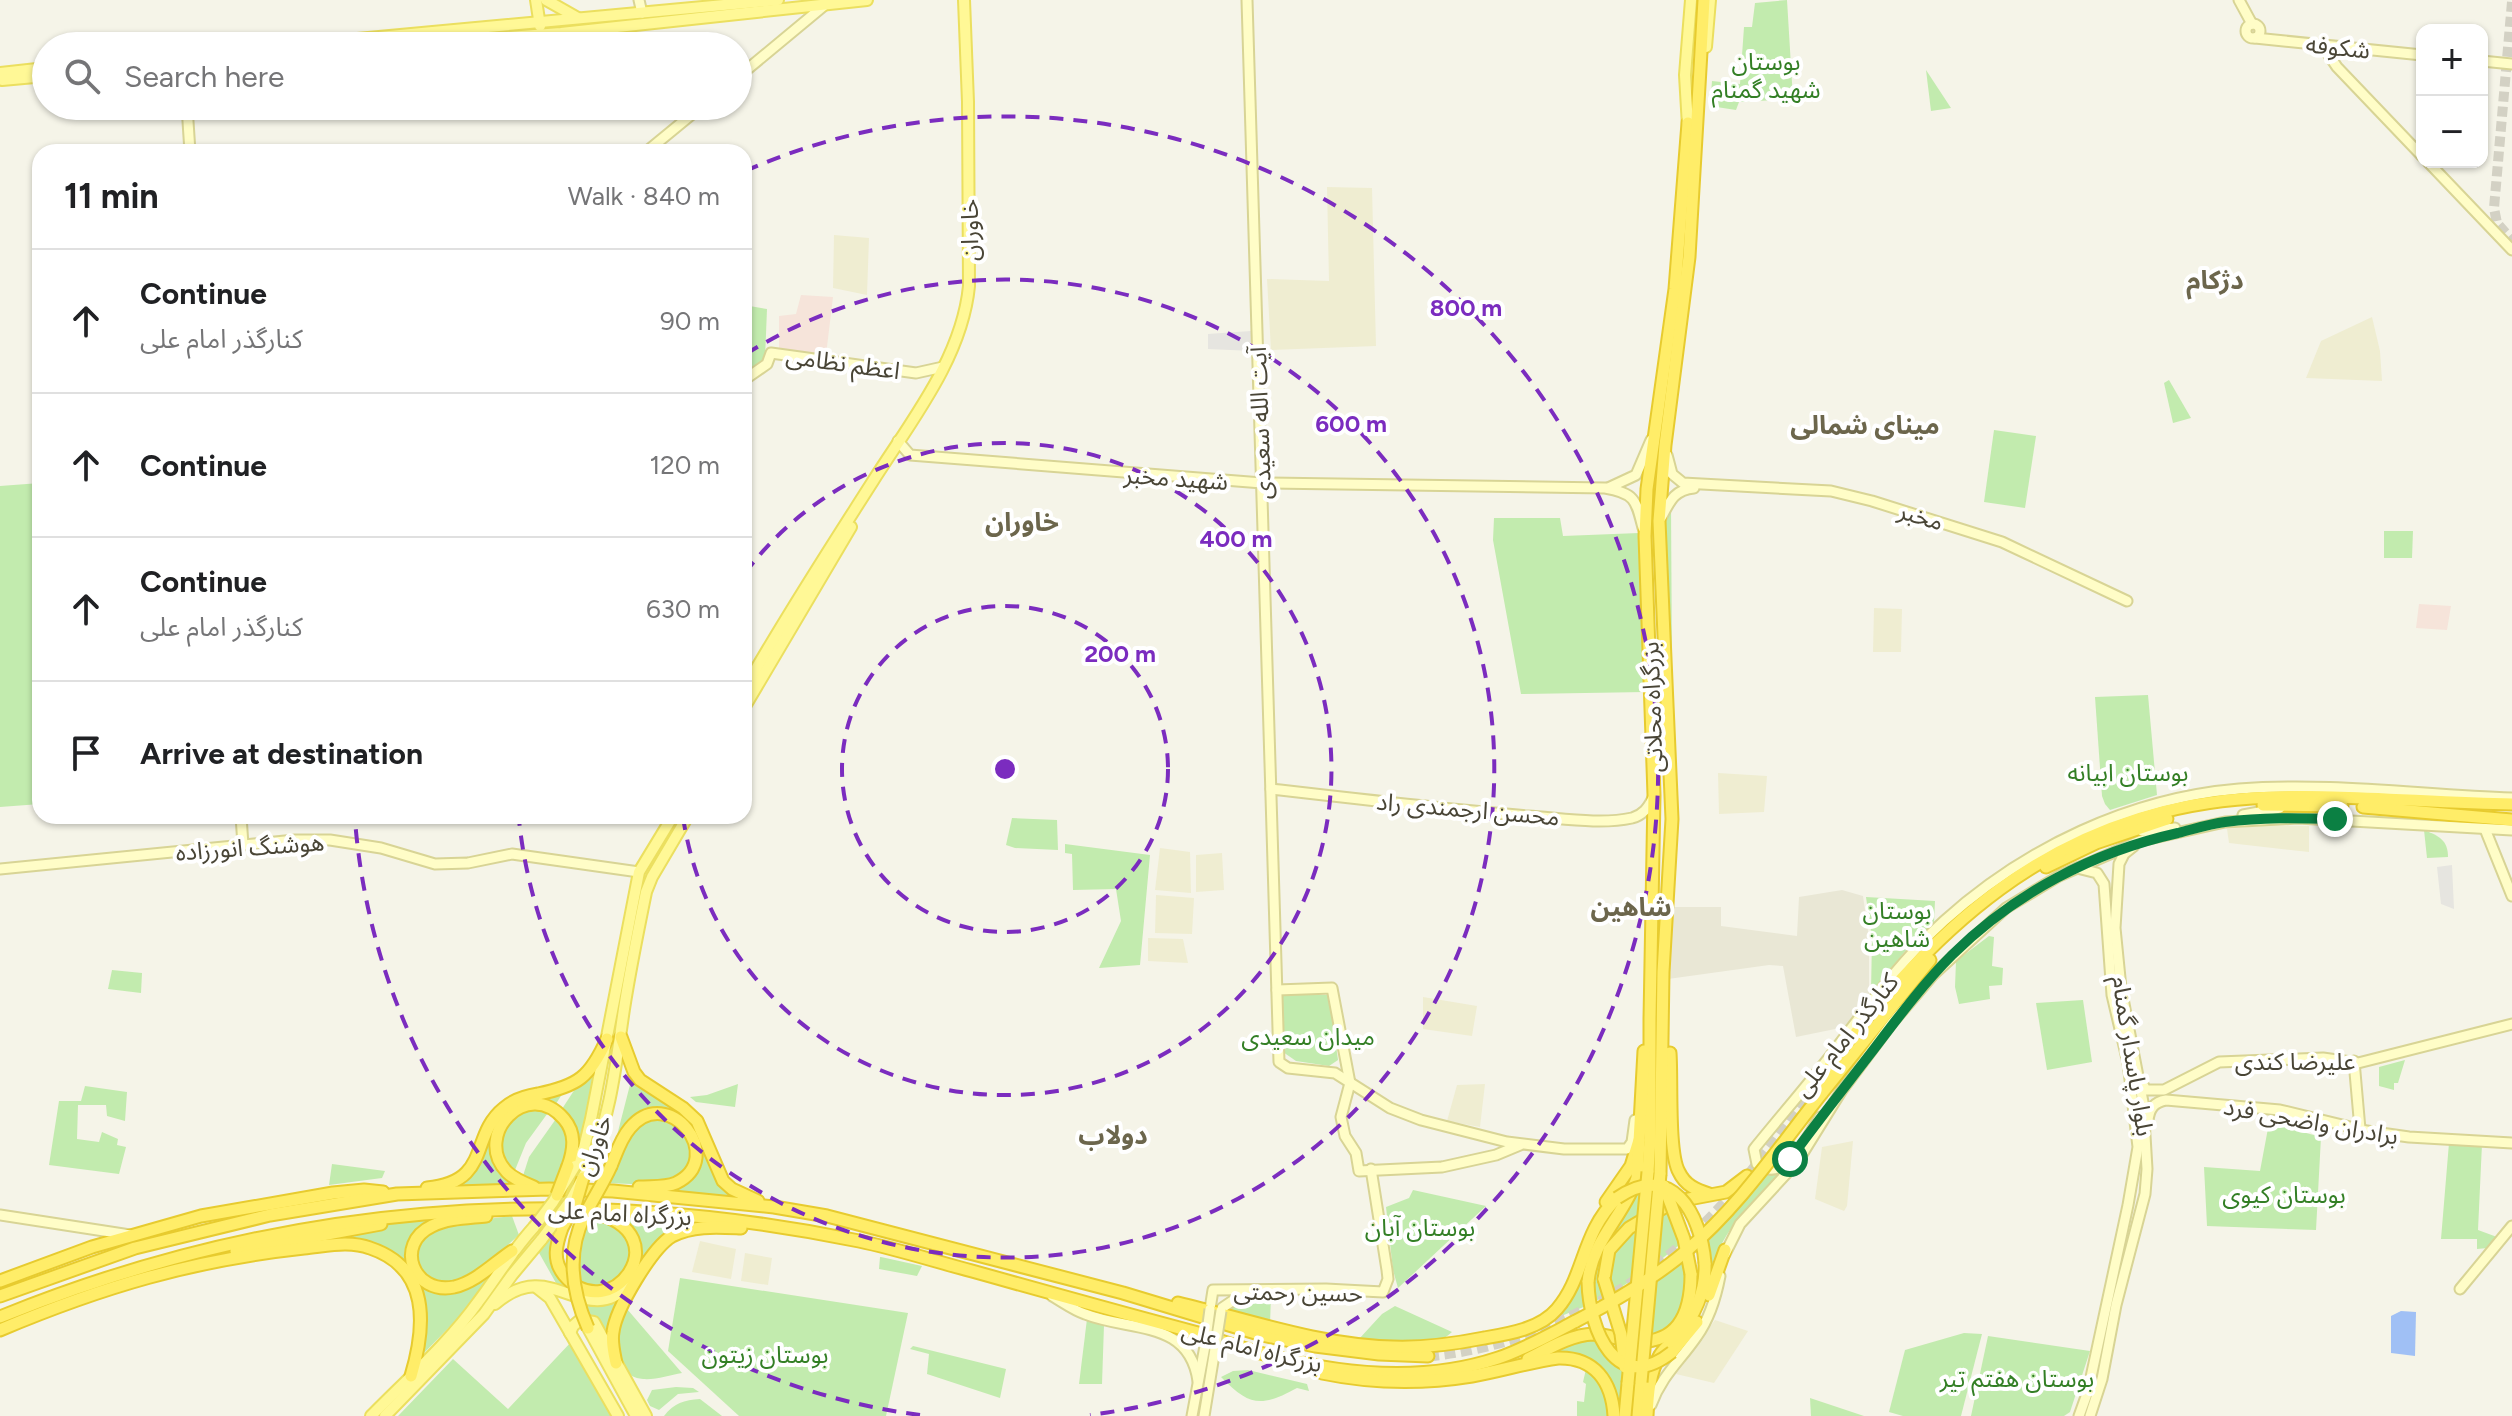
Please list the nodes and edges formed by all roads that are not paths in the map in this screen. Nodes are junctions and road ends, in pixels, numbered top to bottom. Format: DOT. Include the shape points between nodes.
graph roads {
  1 [pos="536,0"];
  2 [pos="545,0"];
  3 [pos="639,0"];
  4 [pos="778,0"];
  5 [pos="867,0"];
  6 [pos="964,0"];
  7 [pos="1247,0"];
  8 [pos="1694,0"];
  9 [pos="1704,0"];
  10 [pos="1710,0"];
  11 [pos="2239,0"];
  12 [pos="826,4"];
  13 [pos="642,13"];
  14 [pos="580,19"];
  15 [pos="545,22"];
  16 [pos="435,32"];
  17 [pos="546,32"];
  18 [pos="565,32"];
  19 [pos="2322,45"];
  20 [pos="2416,54"];
  21 [pos="2488,62"];
  22 [pos="2512,64"];
  23 [pos="752,65"];
  24 [pos="0,73"];
  25 [pos="30,74"];
  26 [pos="1694,76"];
  27 [pos="0,80"];
  28 [pos="188,120"];
  29 [pos="685,120"];
  30 [pos="1691,129"];
  31 [pos="189,144"];
  32 [pos="656,144"];
  33 [pos="2416,150"];
  34 [pos="2434,168"];
  35 [pos="2512,250"];
  36 [pos="943,367"];
  37 [pos="916,373"];
  38 [pos="752,374"];
  39 [pos="930,389"];
  40 [pos="1655,427"];
  41 [pos="898,441"];
  42 [pos="1665,445"];
  43 [pos="1262,483"];
  44 [pos="1702,486"];
  45 [pos="1605,488"];
  46 [pos="1659,521"];
  47 [pos="1645,536"];
  48 [pos="2127,601"];
  49 [pos="752,677"];
  50 [pos="752,695"];
  51 [pos="1271,789"];
  52 [pos="1654,795"];
  53 [pos="2512,798"];
  54 [pos="2512,804"];
  55 [pos="2287,806"];
  56 [pos="2512,820"];
  57 [pos="2225,822"];
  58 [pos="242,824"];
  59 [pos="668,824"];
  60 [pos="683,824"];
  61 [pos="2194,828"];
  62 [pos="2485,829"];
  63 [pos="2512,830"];
  64 [pos="2123,834"];
  65 [pos="2140,841"];
  66 [pos="243,845"];
  67 [pos="2074,868"];
  68 [pos="0,869"];
  69 [pos="639,872"];
  70 [pos="2104,884"];
  71 [pos="2117,885"];
  72 [pos="2512,896"];
  73 [pos="1277,990"];
  74 [pos="1662,1001"];
  75 [pos="1650,1019"];
  76 [pos="2512,1024"];
  77 [pos="621,1037"];
  78 [pos="607,1039"];
  79 [pos="2354,1061"];
  80 [pos="2138,1074"];
  81 [pos="1350,1083"];
  82 [pos="2169,1088"];
  83 [pos="1819,1090"];
  84 [pos="2173,1100"];
  85 [pos="1833,1103"];
  86 [pos="1642,1112"];
  87 [pos="2360,1129"];
  88 [pos="1639,1140"];
  89 [pos="2512,1143"];
  90 [pos="1520,1145"];
  91 [pos="2147,1145"];
  92 [pos="572,1166"];
  93 [pos="1371,1169"];
  94 [pos="1656,1170"];
  95 [pos="586,1172"];
  96 [pos="1747,1176"];
  97 [pos="538,1189"];
  98 [pos="613,1191"];
  99 [pos="397,1194"];
  100 [pos="1709,1194"];
  101 [pos="557,1195"];
  102 [pos="774,1207"];
  103 [pos="535,1209"];
  104 [pos="578,1210"];
  105 [pos="417,1214"];
  106 [pos="0,1215"];
  107 [pos="772,1226"];
  108 [pos="2512,1226"];
  109 [pos="94,1229"];
  110 [pos="130,1235"];
  111 [pos="102,1244"];
  112 [pos="1725,1250"];
  113 [pos="512,1251"];
  114 [pos="178,1268"];
  115 [pos="639,1277"];
  116 [pos="0,1281"];
  117 [pos="534,1285"];
  118 [pos="1038,1289"];
  119 [pos="2460,1289"];
  120 [pos="1214,1290"];
  121 [pos="1247,1291"];
  122 [pos="1123,1293"];
  123 [pos="0,1296"];
  124 [pos="1222,1310"];
  125 [pos="484,1314"];
  126 [pos="0,1317"];
  127 [pos="588,1328"];
  128 [pos="0,1330"];
  129 [pos="570,1333"];
  130 [pos="1467,1341"];
  131 [pos="1210,1348"];
  132 [pos="1253,1352"];
  133 [pos="1666,1354"];
  134 [pos="1428,1356"];
  135 [pos="616,1363"];
  136 [pos="1513,1366"];
  137 [pos="411,1376"];
  138 [pos="1198,1381"];
  139 [pos="1632,1385"];
  140 [pos="2083,1404"];
  141 [pos="371,1416"];
  142 [pos="385,1416"];
  143 [pos="618,1416"];
  144 [pos="636,1416"];
  145 [pos="646,1416"];
  146 [pos="1192,1416"];
  147 [pos="1204,1416"];
  148 [pos="1614,1416"];
  149 [pos="1625,1416"];
  150 [pos="1638,1416"];
  151 [pos="1647,1416"];
  152 [pos="2069,1416"];
  153 [pos="2079,1416"];
  154 [pos="2090,1416"];
  1 -- 15 [label="main road"];
  2 -- 14 [label="main road"];
  2 -- 15 [label="main road"];
  3 -- 13 [label="main road"];
  4 -- 13 [label="main road"];
  5 -- 12 [label="main road"];
  6 -- 36 [label="main road, خاوران" via="969,286 960,335"];
  7 -- 43 [label="main road, آیت الله سعیدی"];
  8 -- 26 [label="highway, بزرگراه محلاتی"];
  8 -- 30 [label="main road" via="1685,75"];
  9 -- 26 [label="highway, بزرگراه محلاتی"];
  10 -- 30 [label="main road" via="1701,104"];
  11 -- 19 [label="main road, شکوفه" via="2252,24 2246,33 2250,38"];
  12 -- 18 [label="main road"];
  12 -- 23 [label="main road"];
  13 -- 14 [label="main road"];
  14 -- 15 [label="main road"];
  15 -- 16 [label="main road"];
  15 -- 17 [label="main road"];
  19 -- 20 [label="main road, شکوفه"];
  19 -- 33 [label="main road"];
  21 -- 22 [label="main road"];
  24 -- 25 [label="main road"];
  25 -- 27 [label="main road"];
  26 -- 30 [label="highway, بزرگراه محلاتی"];
  28 -- 31 [label="main road"];
  29 -- 32 [label="main road"];
  30 -- 40 [label="highway, بزرگراه محلاتی"];
  30 -- 42 [label="highway, بزرگراه محلاتی" via="1689,257"];
  34 -- 35 [label="main road"];
  36 -- 37 [label="main road, اعظم نظامی"];
  36 -- 39 [label="main road, خاوران"];
  37 -- 38 [label="main road, اعظم نظامی" via="771,353 767,364"];
  37 -- 39 [label="main road, اعظم نظامی"];
  39 -- 41 [label="main road, خاوران"];
  40 -- 45 [label="main road" via="1639,472"];
  40 -- 47 [label="highway, بزرگراه محلاتی"];
  41 -- 43 [label="main road, شهید مخبر" via="910,455"];
  41 -- 49 [label="main road, خاوران"];
  41 -- 50 [label="main road, خاوران"];
  42 -- 44 [label="main road" via="1676,480"];
  42 -- 46 [label="highway, بزرگراه محلاتی"];
  43 -- 45 [label="main road, شهید مخبر"];
  43 -- 51 [label="main road, آیت الله سعیدی"];
  44 -- 46 [label="main road" via="1677,492"];
  44 -- 48 [label="main road, مخبر" via="1831,491 1907,511 2002,542"];
  45 -- 47 [label="main road" via="1632,497"];
  46 -- 74 [label="highway, بزرگراه محلاتی" via="1672,819"];
  47 -- 52 [label="highway, بزرگراه محلاتی"];
  51 -- 52 [label="main road, محسن ارجمندی راد" via="1463,811 1599,819 1641,814"];
  51 -- 73 [label="main road, آیت الله سعیدی"];
  52 -- 75 [label="highway, بزرگراه محلاتی"];
  53 -- 85 [label="main road, کنارگذر امام علی" via="2315,787 2242,789 2162,802 2080,832 2033,855 1943,922 1754,1149 1757,1164 1764,1170 1784,1166"];
  54 -- 83 [label="highway" via="2229,800 2148,816 2085,839 2034,864 1950,928 1889,991"];
  55 -- 56 [label="highway, بزرگراه امام علی" via="2354,806"];
  55 -- 57 [label="main road"];
  55 -- 64 [label="highway, بزرگراه امام علی" via="2223,808 2159,820"];
  57 -- 61 [label="main road, کنارگذر امام علی"];
  57 -- 62 [label="main road, کنارگذر امام علی" via="2313,818"];
  58 -- 66 [label="main road"];
  59 -- 69 [label="main road, خاوران"];
  60 -- 77 [label="main road, خاوران" via="646,892"];
  61 -- 64 [label="main road"];
  61 -- 65 [label="main road, کنارگذر امام علی"];
  62 -- 63 [label="main road, کنارگذر امام علی"];
  62 -- 72 [label="main road"];
  64 -- 83 [label="highway, بزرگراه امام علی" via="2030,875 1986,906 1912,978"];
  65 -- 67 [label="main road, کنارگذر امام علی"];
  65 -- 71 [label="main road, بلوار پاسدار گمنام" via="2122,858"];
  66 -- 68 [label="main road, هوشنگ انورزاده"];
  66 -- 69 [label="main road, هوشنگ انورزاده" via="330,840 435,864 512,854"];
  67 -- 70 [label="main road" via="2097,873"];
  67 -- 85 [label="main road, کنارگذر امام علی" via="2006,908 1977,932 1892,1023"];
  69 -- 78 [label="main road, خاوران"];
  70 -- 71 [label="main road" via="2109,880"];
  70 -- 140 [label="main road, بلوار پاسدار گمنام" via="2112,995 2128,1063 2138,1147"];
  71 -- 80 [label="main road, بلوار پاسدار گمنام" via="2121,988"];
  73 -- 81 [label="main road, آیت الله سعیدی" via="1279,1062 1288,1068 1335,1073"];
  73 -- 81 [label="main road" via="1332,988"];
  74 -- 94 [label="highway, بزرگراه محلاتی"];
  74 -- 100 [label="highway" via="1675,1160 1684,1180"];
  75 -- 86 [label="highway"];
  75 -- 94 [label="highway, بزرگراه محلاتی"];
  76 -- 79 [label="main road, علیرضا کندی"];
  77 -- 95 [label="main road, خاوران" via="606,1120"];
  77 -- 102 [label="highway" via="640,1080 697,1121 723,1181"];
  78 -- 92 [label="main road, خاوران" via="584,1148"];
  78 -- 99 [label="highway" via="580,1081 504,1108 464,1176 446,1185"];
  79 -- 82 [label="main road, علیرضا کندی" via="2219,1062"];
  79 -- 87 [label="main road"];
  80 -- 82 [label="main road" via="2146,1090"];
  80 -- 91 [label="main road, بلوار پاسدار گمنام"];
  81 -- 90 [label="main road" via="1421,1120"];
  81 -- 93 [label="main road" via="1341,1117 1345,1136 1359,1171"];
  82 -- 84 [label="main road"];
  83 -- 132 [label="highway, بزرگراه امام علی, bridge" via="1741,1195 1693,1245 1629,1293 1501,1357 1415,1372 1362,1371"];
  84 -- 87 [label="main road, برادران واضحی فرد" via="2280,1110"];
  84 -- 91 [label="main road" via="2150,1109"];
  85 -- 112 [label="main road" via="1798,1161 1749,1211"];
  86 -- 88 [label="highway"];
  86 -- 90 [label="main road" via="1635,1118 1627,1149"];
  87 -- 89 [label="main road, برادران واضحی فرد" via="2441,1141"];
  88 -- 130 [label="highway" via="1631,1166 1592,1221 1552,1304 1537,1316"];
  88 -- 133 [label="highway, bridge" via="1636,1182 1596,1248 1588,1282 1593,1321 1614,1358 1646,1366"];
  90 -- 93 [label="main road" via="1442,1167"];
  91 -- 154 [label="main road, بلوار پاسدار گمنام" via="2145,1194"];
  92 -- 97 [label="highway" via="574,1140 559,1114 540,1104 511,1112 497,1133 499,1159 508,1173"];
  92 -- 101 [label="highway, bridge"];
  93 -- 121 [label="main road, حسین رحمتی" via="1388,1279 1383,1292"];
  94 -- 136 [label="highway, bridge" via="1684,1239 1691,1274 1686,1313 1676,1328 1646,1341 1583,1335"];
  94 -- 139 [label="highway, بزرگراه محلاتی, bridge"];
  95 -- 104 [label="highway, bridge" via="556,1246 558,1264 579,1289 619,1285 628,1277 636,1254 630,1233 614,1219"];
  95 -- 125 [label="main road, خاوران, bridge" via="571,1200"];
  96 -- 100 [label="highway" via="1726,1192"];
  97 -- 98 [label="highway, بزرگراه امام علی"];
  97 -- 99 [label="highway, بزرگراه امام علی"];
  98 -- 102 [label="highway, بزرگراه امام علی"];
  98 -- 127 [label="highway, bridge" via="678,1182 693,1166 696,1152 687,1126 671,1116 648,1115 630,1128 583,1217 573,1252 575,1292"];
  99 -- 110 [label="highway" via="333,1193 201,1216"];
  99 -- 123 [label="highway, بزرگراه امام علی" via="185,1235 99,1259"];
  100 -- 139 [label="highway, bridge" via="1673,1202 1624,1231 1609,1250 1604,1279"];
  101 -- 113 [label="main road, خاوران, bridge"];
  102 -- 122 [label="highway, بزرگراه امام علی" via="930,1241"];
  103 -- 104 [label="highway, بزرگراه امام علی"];
  103 -- 105 [label="highway, بزرگراه امام علی"];
  103 -- 113 [label="highway" via="435,1225 417,1239 411,1259 417,1275 428,1284 451,1287 474,1279"];
  104 -- 107 [label="highway, بزرگراه امام علی" via="666,1213"];
  105 -- 114 [label="highway"];
  105 -- 126 [label="highway, بزرگراه امام علی" via="337,1222 185,1254 70,1288"];
  106 -- 109 [label="main road"];
  107 -- 115 [label="highway" via="684,1231 662,1244"];
  107 -- 118 [label="highway, بزرگراه امام علی" via="860,1242"];
  108 -- 119 [label="main road"];
  109 -- 110 [label="main road"];
  109 -- 111 [label="main road" via="102,1234"];
  110 -- 111 [label="highway"];
  111 -- 116 [label="highway"];
  112 -- 133 [label="highway" via="1703,1312 1688,1336"];
  112 -- 151 [label="main road" via="1709,1314 1665,1374"];
  113 -- 137 [label="main road, خاوران" via="451,1336"];
  114 -- 128 [label="highway"];
  114 -- 137 [label="highway" via="339,1244 380,1251 403,1269 420,1298 420,1340"];
  115 -- 117 [label="main road" via="620,1294 600,1300"];
  115 -- 135 [label="highway" via="613,1331"];
  117 -- 125 [label="main road" via="512,1291"];
  117 -- 129 [label="main road" via="550,1298"];
  118 -- 132 [label="highway, بزرگراه امام علی"];
  118 -- 138 [label="main road" via="1084,1314 1142,1327 1180,1343 1194,1360"];
  120 -- 121 [label="main road, حسین رحمتی"];
  120 -- 124 [label="main road"];
  120 -- 131 [label="main road, bridge"];
  121 -- 124 [label="main road"];
  122 -- 130 [label="highway" via="1362,1345 1421,1347"];
  122 -- 134 [label="highway, بزرگراه امام علی" via="1262,1335 1340,1349"];
  124 -- 131 [label="main road, bridge"];
  125 -- 142 [label="main road, خاوران"];
  127 -- 144 [label="main road"];
  129 -- 135 [label="main road" via="580,1320 592,1320"];
  129 -- 143 [label="main road"];
  130 -- 133 [label="highway, bridge" via="1525,1329 1556,1310 1609,1206 1629,1190 1654,1185 1679,1196 1698,1227 1705,1263 1696,1309"];
  131 -- 138 [label="main road"];
  131 -- 147 [label="main road"];
  132 -- 136 [label="highway" via="1305,1370 1368,1380 1434,1380"];
  133 -- 151 [label="highway" via="1652,1378"];
  135 -- 145 [label="main road"];
  136 -- 148 [label="highway" via="1566,1357 1591,1365 1607,1383"];
  137 -- 141 [label="main road, خاوران"];
  138 -- 146 [label="main road"];
  139 -- 149 [label="highway, بزرگراه محلاتی"];
  139 -- 150 [label="highway, بزرگراه محلاتی"];
  140 -- 152 [label="main road"];
  140 -- 153 [label="main road, بلوار پاسدار گمنام"];
}
